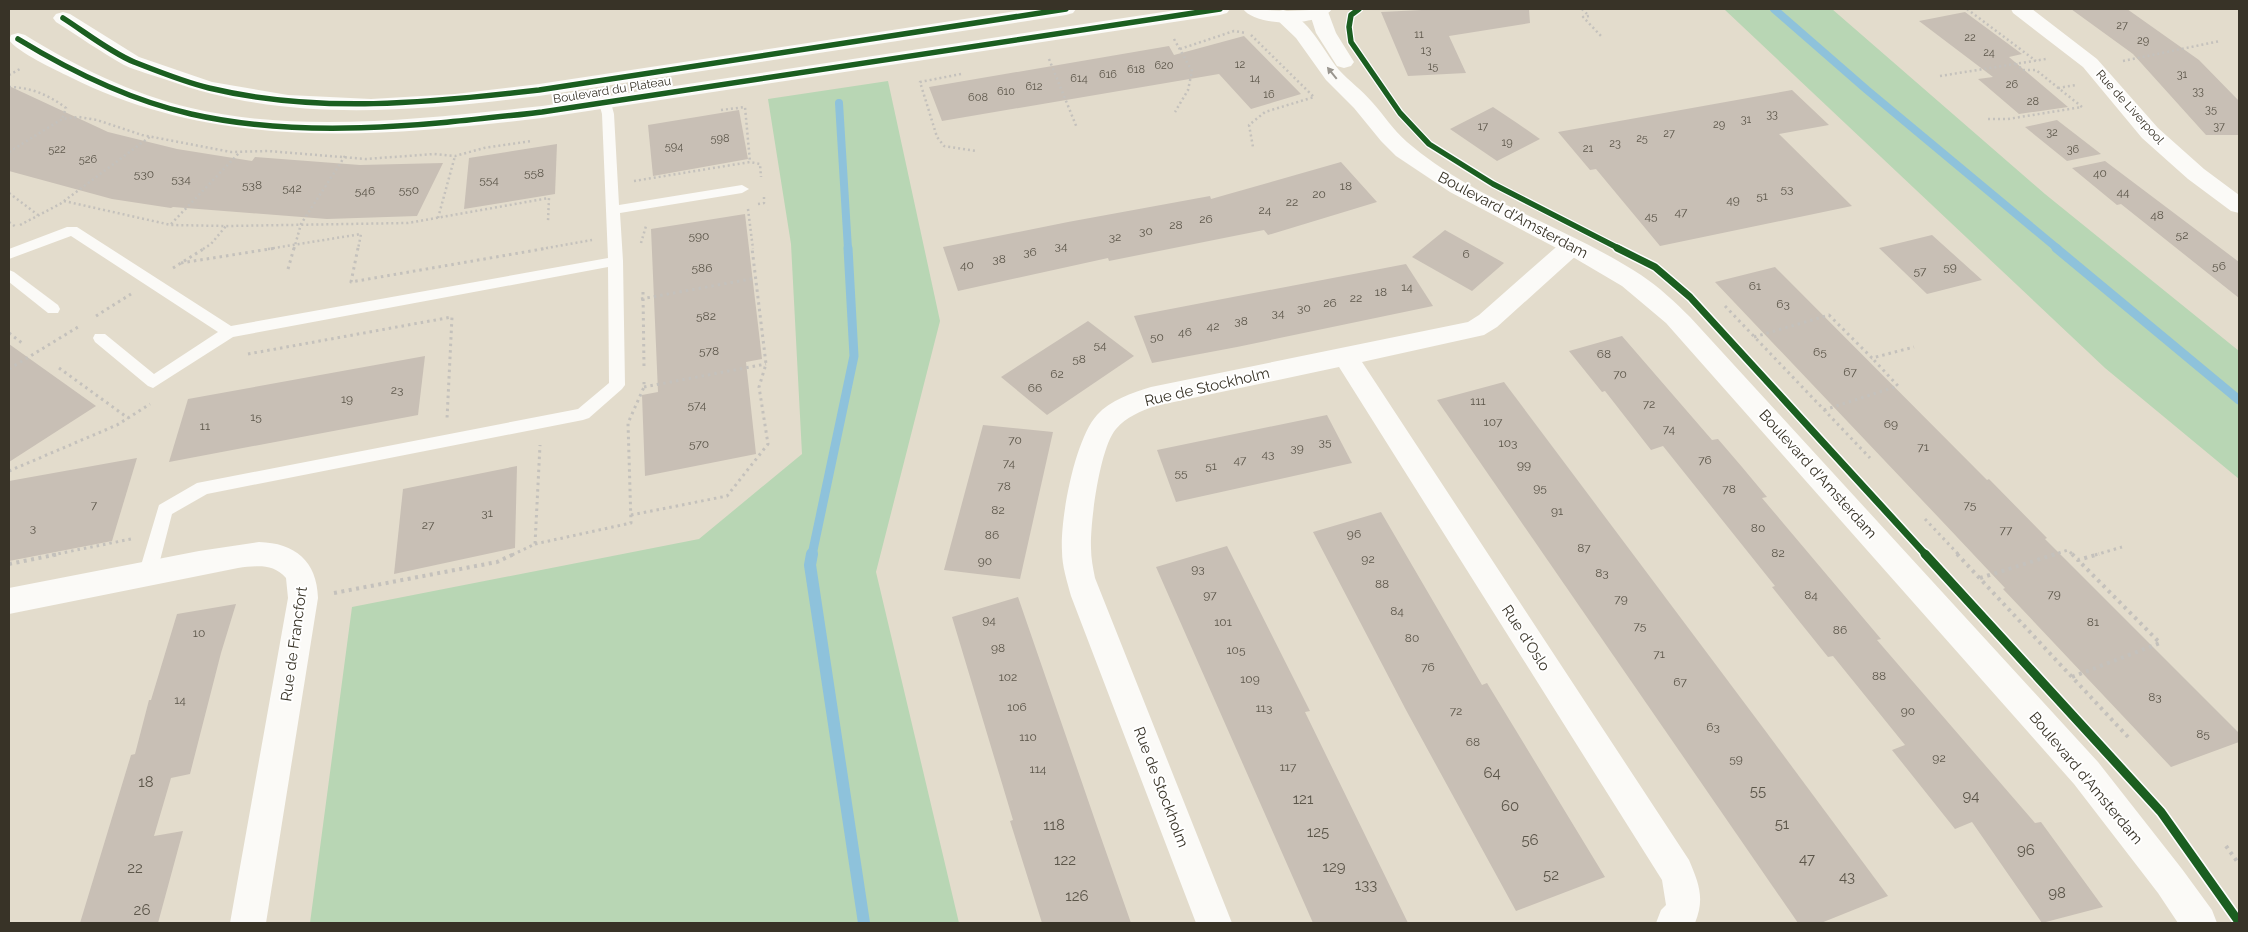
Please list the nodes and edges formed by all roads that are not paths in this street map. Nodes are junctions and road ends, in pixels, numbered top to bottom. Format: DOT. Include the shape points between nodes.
graph roads {
  1 [pos="1066,9"];
  2 [pos="1220,9"];
  3 [pos="1253,9"];
  4 [pos="2020,9"];
  5 [pos="1320,10"];
  6 [pos="1283,16"];
  7 [pos="57,21"];
  8 [pos="13,40"];
  9 [pos="605,102"];
  10 [pos="1366,108"];
  11 [pos="742,189"];
  12 [pos="2239,206"];
  13 [pos="613,210"];
  14 [pos="1571,247"];
  15 [pos="9,254"];
  16 [pos="616,261"];
  17 [pos="9,275"];
  18 [pos="53,309"];
  19 [pos="229,332"];
  20 [pos="100,338"];
  21 [pos="1346,356"];
  22 [pos="148,572"];
  23 [pos="9,601"];
  24 [pos="248,923"];
  25 [pos="1214,923"];
  26 [pos="1674,923"];
  27 [pos="2199,923"];
  1 -- 7 [label="street, Boulevard du Plateau" via="519,93 352,105 269,100 216,89 143,65"];
  2 -- 9 [label="street, Boulevard du Plateau"];
  3 -- 6 [label="street"];
  4 -- 12 [label="street, Rue de Liverpool" via="2090,63 2150,133 2196,174"];
  5 -- 6 [label="street"];
  5 -- 10 [label="street, Boulevard d'Amsterdam" via="1326,33 1355,80"];
  10 -- 6 [label="street, Boulevard d'Amsterdam, one-way" via="1333,76 1300,29"];
  7 -- 8 [label="street"];
  8 -- 9 [label="street, Boulevard du Plateau" via="138,99 216,119 389,127 532,114"];
  9 -- 13 [label="lane"];
  10 -- 14 [label="street, Boulevard d'Amsterdam" via="1387,135 1424,166"];
  11 -- 13 [label="lane"];
  13 -- 16 [label="lane"];
  14 -- 21 [label="street, Rue de Stockholm" via="1482,325"];
  14 -- 27 [label="street, Boulevard d'Amsterdam" via="1632,281 1688,330 2086,774"];
  15 -- 19 [label="lane" via="72,230"];
  16 -- 19 [label="lane"];
  16 -- 22 [label="lane" via="618,385 583,414 204,488 165,510"];
  17 -- 18 [label="lane"];
  19 -- 20 [label="lane" via="152,382"];
  21 -- 25 [label="street, Rue de Stockholm" via="1151,397 1123,408 1102,426 1092,449 1078,525 1078,572"];
  21 -- 26 [label="street, Rue d'Oslo" via="1677,872 1685,896 1681,917"];
  22 -- 23 [label="street, Rue de Francfort"];
  22 -- 24 [label="street, Rue de Francfort" via="243,555 273,555 292,564 303,578 303,598"];
}
